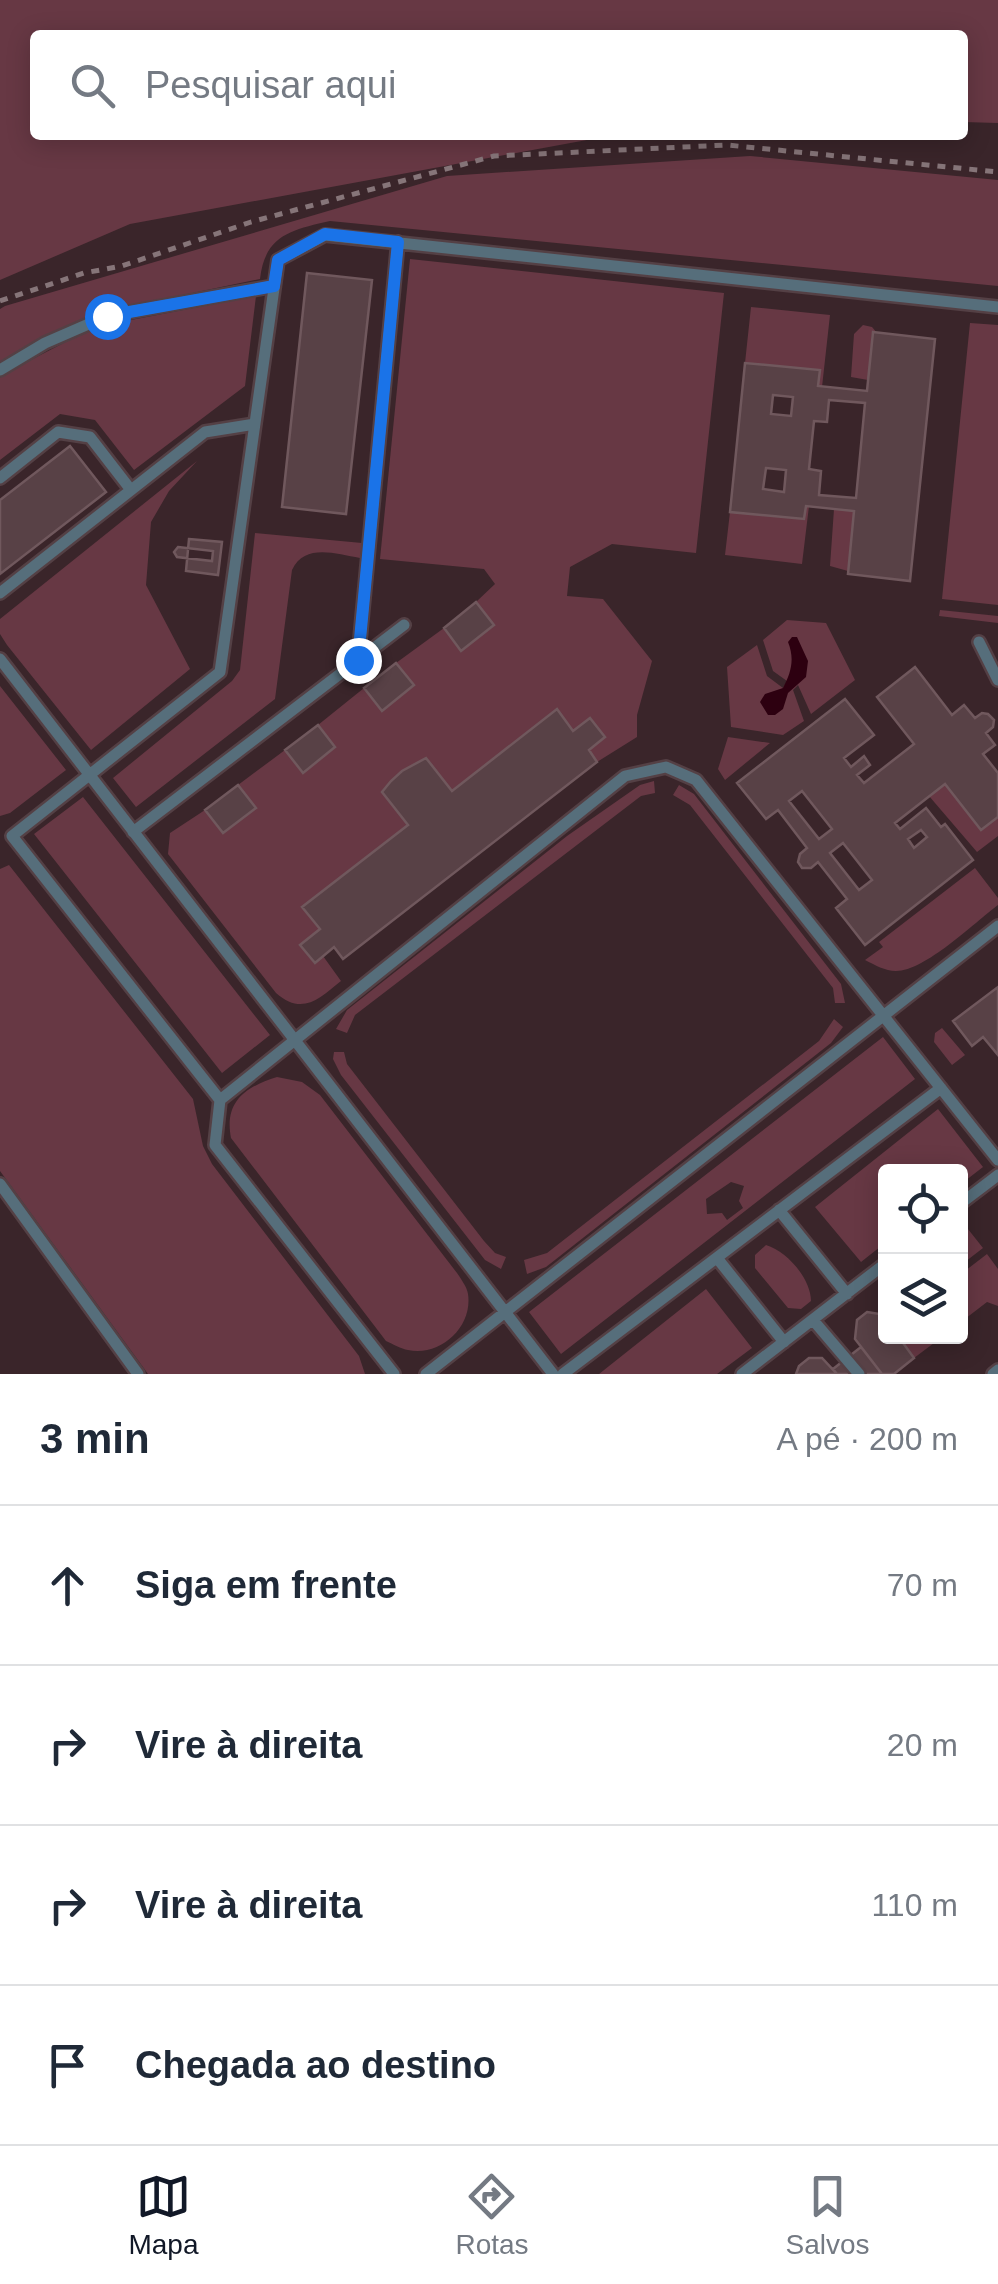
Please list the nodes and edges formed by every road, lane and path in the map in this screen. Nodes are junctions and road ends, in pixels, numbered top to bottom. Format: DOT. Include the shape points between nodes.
graph roads {
  1 [pos="998,172"];
  2 [pos="398,242"];
  3 [pos="274,286"];
  4 [pos="0,302"];
  5 [pos="998,307"];
  6 [pos="0,370"];
  7 [pos="255,424"];
  8 [pos="0,478"];
  9 [pos="131,490"];
  10 [pos="0,593"];
  11 [pos="404,625"];
  12 [pos="980,642"];
  13 [pos="0,659"];
  14 [pos="358,660"];
  15 [pos="998,680"];
  16 [pos="89,775"];
  17 [pos="133,832"];
  18 [pos="6,836"];
  19 [pos="998,926"];
  20 [pos="884,1015"];
  21 [pos="294,1040"];
  22 [pos="941,1088"];
  23 [pos="220,1100"];
  24 [pos="998,1160"];
  25 [pos="996,1180"];
  26 [pos="0,1184"];
  27 [pos="968,1199"];
  28 [pos="779,1210"];
  29 [pos="717,1258"];
  30 [pos="878,1269"];
  31 [pos="847,1294"];
  32 [pos="506,1312"];
  33 [pos="814,1320"];
  34 [pos="784,1342"];
  35 [pos="138,1374"];
  36 [pos="394,1374"];
  37 [pos="426,1374"];
  38 [pos="554,1374"];
  39 [pos="563,1374"];
  40 [pos="742,1374"];
  41 [pos="859,1374"];
  1 -- 4 [label="path" via="727,145 494,156 251,222"];
  2 -- 3 [label="lane" via="325,234 278,260"];
  2 -- 5 [label="lane"];
  2 -- 14 [label="lane"];
  3 -- 6 [label="lane" via="107,316"];
  3 -- 7 [label="lane"];
  7 -- 9 [label="lane" via="204,432"];
  7 -- 16 [label="lane" via="220,672"];
  8 -- 9 [label="lane" via="58,432 90,437"];
  9 -- 10 [label="lane"];
  11 -- 14 [label="lane"];
  12 -- 15 [label="lane"];
  13 -- 16 [label="lane"];
  14 -- 17 [label="lane"];
  16 -- 17 [label="lane"];
  16 -- 18 [label="lane"];
  17 -- 21 [label="lane"];
  18 -- 23 [label="lane"];
  19 -- 20 [label="lane"];
  20 -- 21 [label="lane" via="696,780 666,767 625,776"];
  20 -- 22 [label="lane"];
  20 -- 32 [label="lane"];
  21 -- 23 [label="lane"];
  21 -- 32 [label="lane"];
  22 -- 24 [label="lane"];
  22 -- 28 [label="lane"];
  23 -- 36 [label="lane" via="215,1145"];
  25 -- 27 [label="lane"];
  26 -- 35 [label="lane"];
  28 -- 29 [label="lane"];
  28 -- 31 [label="lane"];
  29 -- 34 [label="lane"];
  29 -- 39 [label="lane"];
  30 -- 31 [label="lane"];
  31 -- 33 [label="lane"];
  32 -- 37 [label="lane"];
  32 -- 38 [label="lane"];
  33 -- 34 [label="lane"];
  33 -- 41 [label="lane"];
  34 -- 40 [label="lane"];
}
